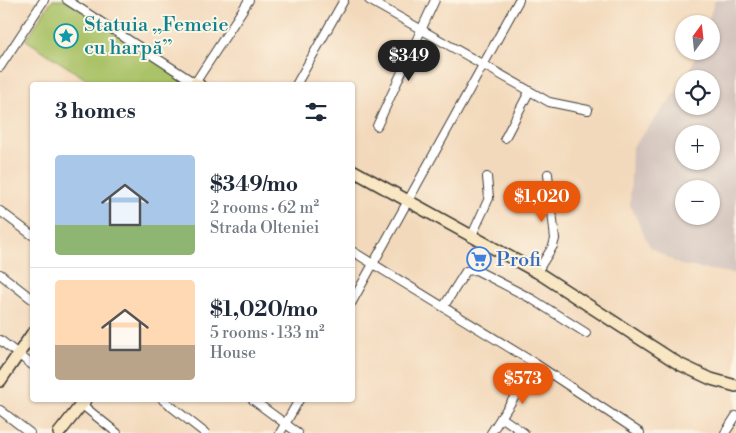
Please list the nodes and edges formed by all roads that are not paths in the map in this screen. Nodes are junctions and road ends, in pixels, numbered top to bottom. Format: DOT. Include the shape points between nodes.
graph roads {
  1 [pos="44,0"];
  2 [pos="67,0"];
  3 [pos="249,0"];
  4 [pos="344,0"];
  5 [pos="369,0"];
  6 [pos="435,0"];
  7 [pos="520,0"];
  8 [pos="420,29"];
  9 [pos="482,66"];
  10 [pos="0,67"];
  11 [pos="193,82"];
  12 [pos="197,82"];
  13 [pos="298,82"];
  14 [pos="529,92"];
  15 [pos="588,110"];
  16 [pos="377,126"];
  17 [pos="505,138"];
  18 [pos="355,172"];
  19 [pos="548,174"];
  20 [pos="487,178"];
  21 [pos="408,200"];
  22 [pos="0,211"];
  23 [pos="30,234"];
  24 [pos="472,235"];
  25 [pos="355,253"];
  26 [pos="373,264"];
  27 [pos="537,272"];
  28 [pos="0,274"];
  29 [pos="30,297"];
  30 [pos="355,297"];
  31 [pos="444,306"];
  32 [pos="586,333"];
  33 [pos="30,337"];
  34 [pos="0,340"];
  35 [pos="19,354"];
  36 [pos="30,363"];
  37 [pos="536,364"];
  38 [pos="0,381"];
  39 [pos="736,386"];
  40 [pos="79,402"];
  41 [pos="81,402"];
  42 [pos="166,402"];
  43 [pos="256,402"];
  44 [pos="298,402"];
  45 [pos="0,410"];
  46 [pos="736,416"];
  47 [pos="501,417"];
  48 [pos="286,424"];
  49 [pos="30,433"];
  50 [pos="59,433"];
  51 [pos="117,433"];
  52 [pos="205,433"];
  53 [pos="280,433"];
  54 [pos="298,433"];
  55 [pos="491,433"];
  56 [pos="524,433"];
  57 [pos="640,433"];
  58 [pos="725,433"];
  1 -- 10 [label="street"];
  2 -- 11 [label="street"];
  3 -- 12 [label="street"];
  4 -- 13 [label="street"];
  5 -- 8 [label="street"];
  6 -- 8 [label="street"];
  7 -- 9 [label="street"];
  8 -- 9 [label="street"];
  8 -- 16 [label="street"];
  9 -- 14 [label="street"];
  9 -- 21 [label="street"];
  14 -- 15 [label="street" via="549,102"];
  14 -- 17 [label="street"];
  18 -- 21 [label="street"];
  19 -- 27 [label="street" via="555,239"];
  20 -- 24 [label="street" via="489,198"];
  21 -- 24 [label="street"];
  21 -- 26 [label="street"];
  22 -- 23 [label="street"];
  24 -- 27 [label="street"];
  25 -- 26 [label="street"];
  26 -- 30 [label="street"];
  26 -- 31 [label="street"];
  27 -- 39 [label="street" via="679,364"];
  28 -- 29 [label="street"];
  31 -- 32 [label="street" via="466,271 476,270 532,299"];
  31 -- 37 [label="street"];
  33 -- 35 [label="street"];
  34 -- 35 [label="street"];
  35 -- 36 [label="street"];
  35 -- 38 [label="street"];
  37 -- 47 [label="street"];
  37 -- 57 [label="street"];
  40 -- 50 [label="street"];
  41 -- 51 [label="street"];
  42 -- 52 [label="street"];
  43 -- 48 [label="street"];
  44 -- 48 [label="street"];
  45 -- 49 [label="street"];
  46 -- 58 [label="street"];
  47 -- 55 [label="street"];
  47 -- 56 [label="street"];
  48 -- 53 [label="street"];
  48 -- 54 [label="street"];
}
